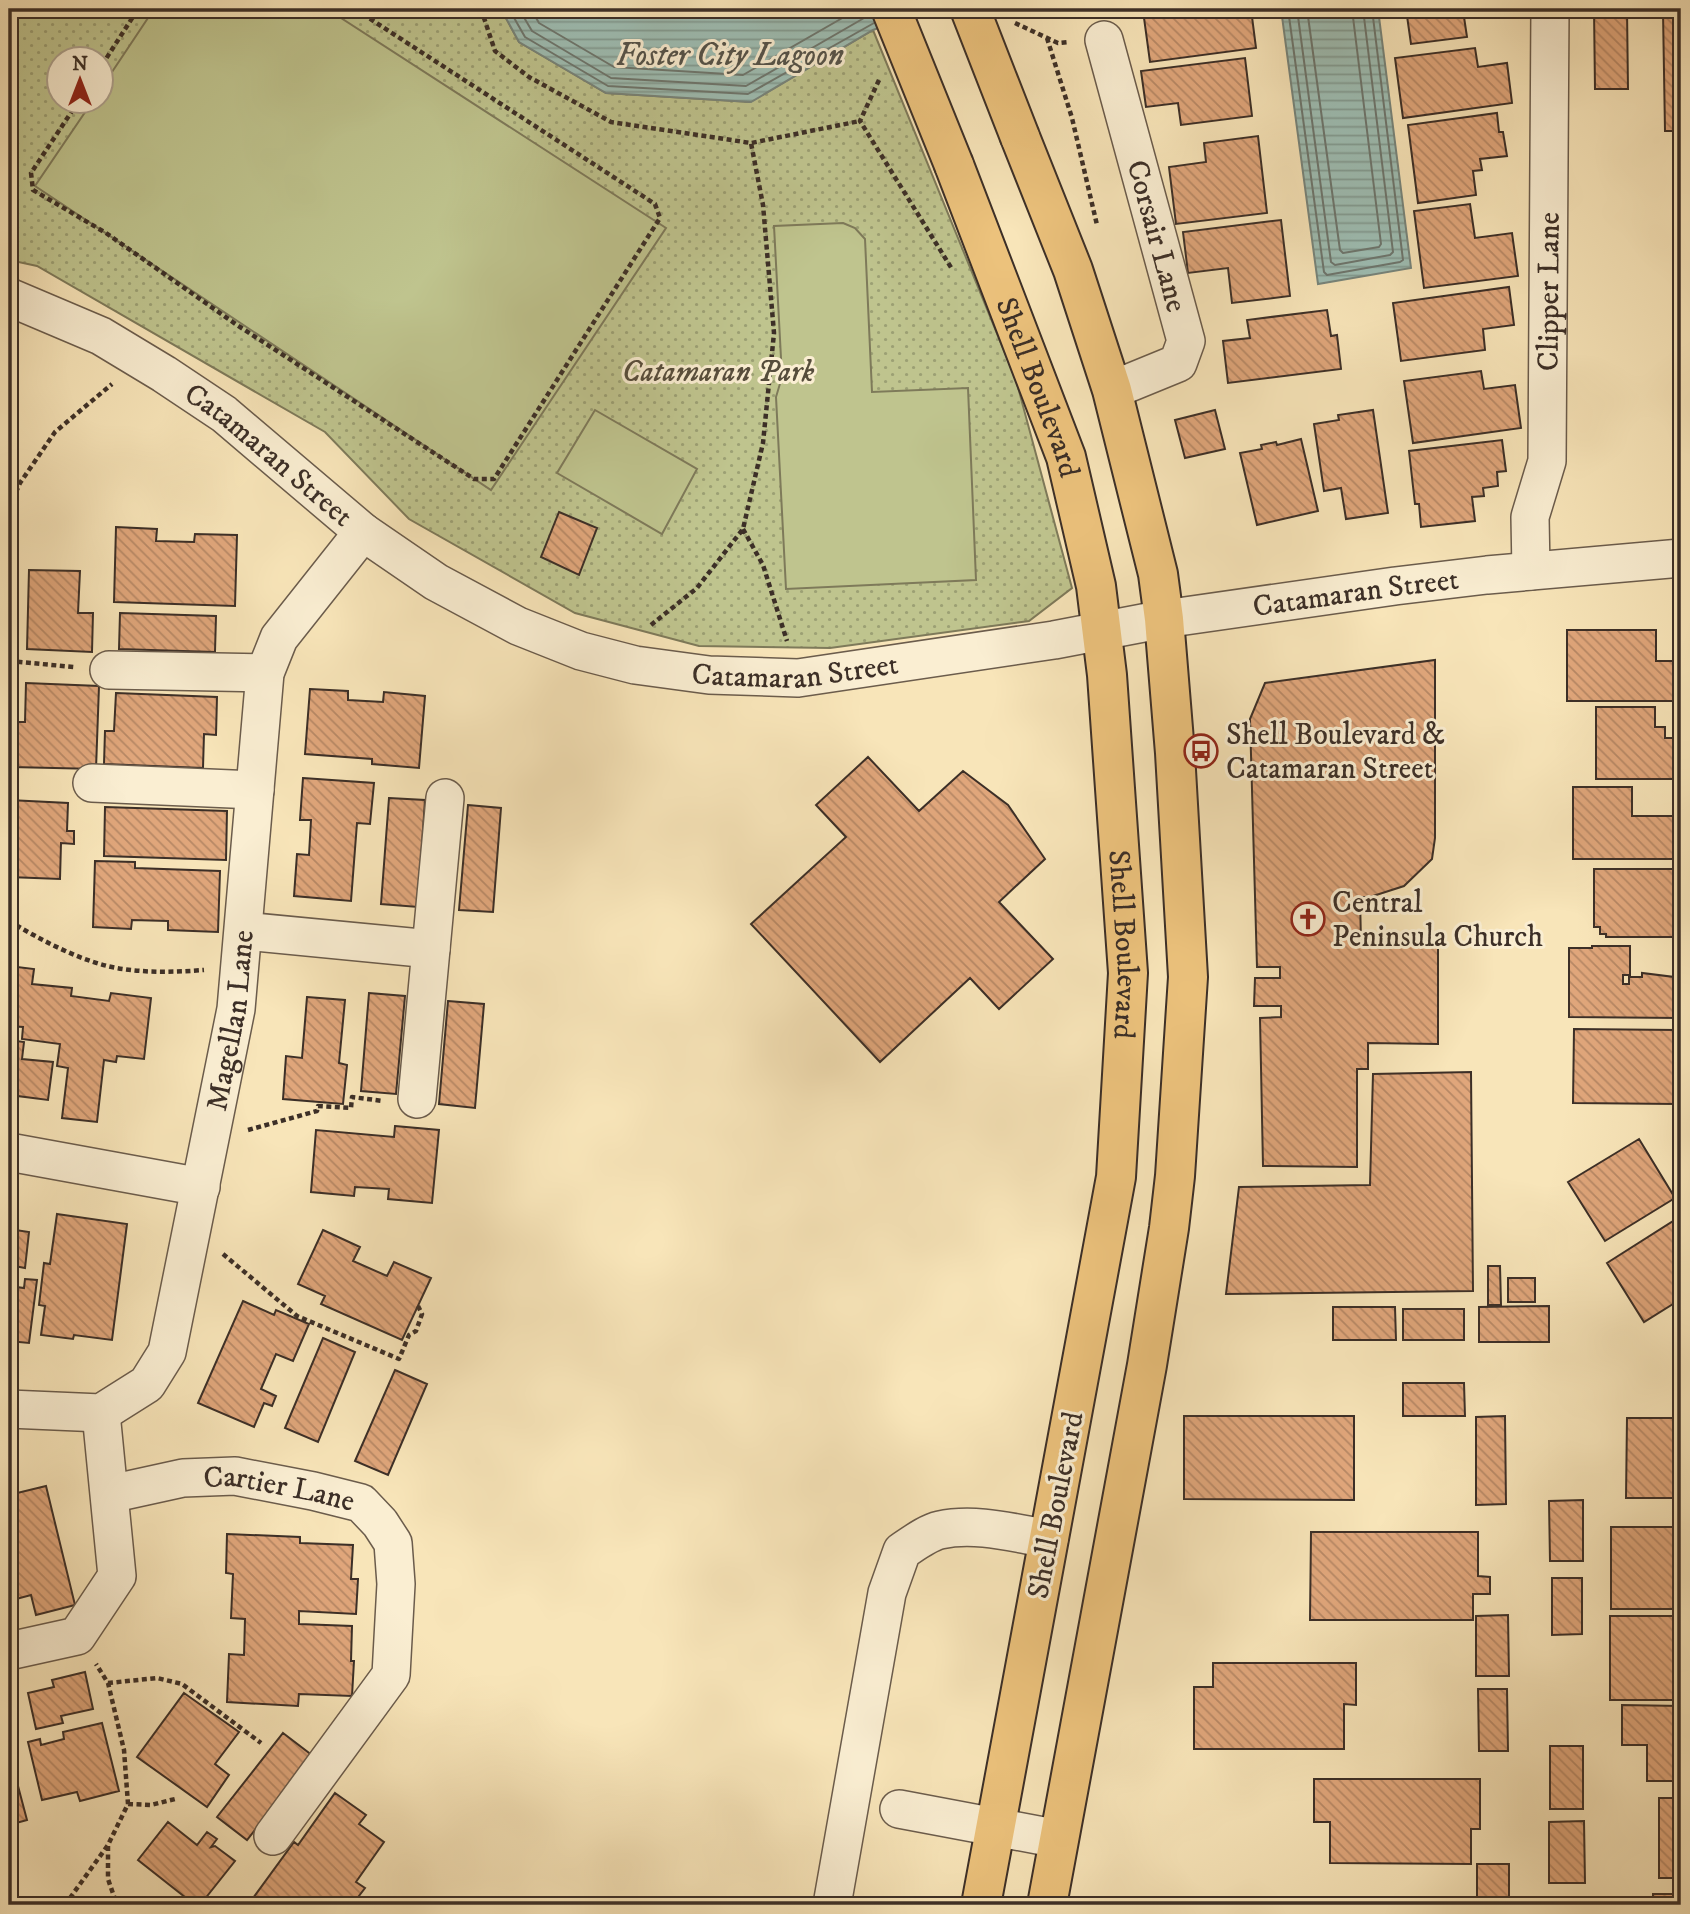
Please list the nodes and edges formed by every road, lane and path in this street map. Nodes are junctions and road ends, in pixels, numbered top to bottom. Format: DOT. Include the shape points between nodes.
graph roads {
  1 [pos="138,9"];
  2 [pos="355,9"];
  3 [pos="481,9"];
  4 [pos="891,9"];
  5 [pos="970,9"];
  6 [pos="1550,9"];
  7 [pos="1047,37"];
  8 [pos="1104,40"];
  9 [pos="114,46"];
  10 [pos="69,116"];
  11 [pos="860,121"];
  12 [pos="751,143"];
  13 [pos="1100,235"];
  14 [pos="9,297"];
  15 [pos="130,353"];
  16 [pos="1112,390"];
  17 [pos="9,508"];
  18 [pos="743,529"];
  19 [pos="363,532"];
  20 [pos="1681,558"];
  21 [pos="1531,571"];
  22 [pos="1164,619"];
  23 [pos="651,625"];
  24 [pos="1102,630"];
  25 [pos="787,642"];
  26 [pos="9,661"];
  27 [pos="109,670"];
  28 [pos="265,673"];
  29 [pos="92,783"];
  30 [pos="255,790"];
  31 [pos="445,799"];
  32 [pos="9,921"];
  33 [pos="244,932"];
  34 [pos="431,949"];
  35 [pos="240,967"];
  36 [pos="417,1099"];
  37 [pos="210,1140"];
  38 [pos="10,1156"];
  39 [pos="201,1186"];
  40 [pos="192,1231"];
  41 [pos="418,1306"];
  42 [pos="9,1409"];
  43 [pos="101,1413"];
  44 [pos="110,1494"];
  45 [pos="1049,1539"];
  46 [pos="77,1636"];
  47 [pos="9,1651"];
  48 [pos="108,1683"];
  49 [pos="261,1743"];
  50 [pos="175,1799"];
  51 [pos="128,1804"];
  52 [pos="899,1809"];
  53 [pos="996,1826"];
  54 [pos="273,1836"];
  55 [pos="1059,1839"];
  56 [pos="108,1845"];
  57 [pos="65,1905"];
  58 [pos="117,1905"];
  59 [pos="832,1905"];
  60 [pos="981,1905"];
  61 [pos="1046,1905"];
  1 -- 9 [label="path"];
  2 -- 10 [label="path" via="655,204 660,218 494,479 474,479 237,325 106,233 33,190 31,173"];
  3 -- 12 [label="path" via="495,51 529,77 611,122"];
  4 -- 24 [label="main road, Shell Boulevard, bridge" via="1066,457"];
  5 -- 16 [label="main road, Shell Boulevard, bridge" via="1073,270"];
  6 -- 21 [label="street, Clipper Lane" via="1547,461 1530,517"];
  7 -- 13 [label="path"];
  8 -- 16 [label="street, Corsair Lane" via="1186,341 1178,363"];
  11 -- 12 [label="path"];
  12 -- 18 [label="path" via="775,334 763,443"];
  14 -- 15 [label="street, Catamaran Street"];
  15 -- 17 [label="path" via="113,383 55,432 20,483"];
  15 -- 19 [label="street, Catamaran Street" via="224,414"];
  16 -- 22 [label="main road, Shell Boulevard" via="1158,574"];
  18 -- 23 [label="path" via="697,588"];
  18 -- 25 [label="path" via="763,565"];
  19 -- 24 [label="street, Catamaran Street" via="436,582 519,626 581,651 647,667 797,678"];
  19 -- 28 [label="street, Magellan Lane" via="279,638"];
  20 -- 21 [label="street, Catamaran Street"];
  21 -- 22 [label="street, Catamaran Street"];
  22 -- 24 [label="street, Catamaran Street"];
  22 -- 55 [label="main road, Shell Boulevard" via="1188,977 1175,1175 1147,1365"];
  24 -- 45 [label="main road, Shell Boulevard" via="1127,986 1116,1177"];
  26 -- 27 [label="path"];
  27 -- 28 [label="street"];
  28 -- 30 [label="street, Magellan Lane"];
  29 -- 30 [label="street"];
  30 -- 33 [label="street, Magellan Lane"];
  31 -- 34 [label="street"];
  32 -- 35 [label="path" via="61,950 120,969 170,972"];
  33 -- 34 [label="street"];
  33 -- 35 [label="street, Magellan Lane"];
  34 -- 36 [label="street"];
  35 -- 37 [label="street, Magellan Lane"];
  36 -- 37 [label="path" via="416,1104 352,1097 351,1108 318,1106 317,1111"];
  37 -- 39 [label="street, Magellan Lane"];
  38 -- 39 [label="street"];
  39 -- 40 [label="street, Magellan Lane"];
  40 -- 41 [label="path" via="298,1315 399,1359 409,1335 416,1331 422,1314"];
  40 -- 43 [label="street, Magellan Lane" via="167,1352 147,1384"];
  42 -- 43 [label="street"];
  43 -- 44 [label="street"];
  44 -- 46 [label="street" via="117,1576"];
  44 -- 54 [label="street, Cartier Lane" via="183,1478 235,1476 361,1503 393,1543 396,1584 391,1675"];
  45 -- 53 [label="main road, Shell Boulevard"];
  45 -- 59 [label="street" via="978,1527 938,1530 902,1551 887,1593"];
  46 -- 47 [label="street"];
  46 -- 48 [label="path"];
  48 -- 49 [label="path" via="157,1678 182,1684"];
  48 -- 51 [label="path" via="124,1750"];
  50 -- 51 [label="path"];
  51 -- 56 [label="path"];
  52 -- 53 [label="street"];
  53 -- 55 [label="street"];
  53 -- 60 [label="main road, Shell Boulevard"];
  55 -- 61 [label="main road, Shell Boulevard"];
  56 -- 57 [label="path"];
  56 -- 58 [label="path" via="108,1879"];
}
